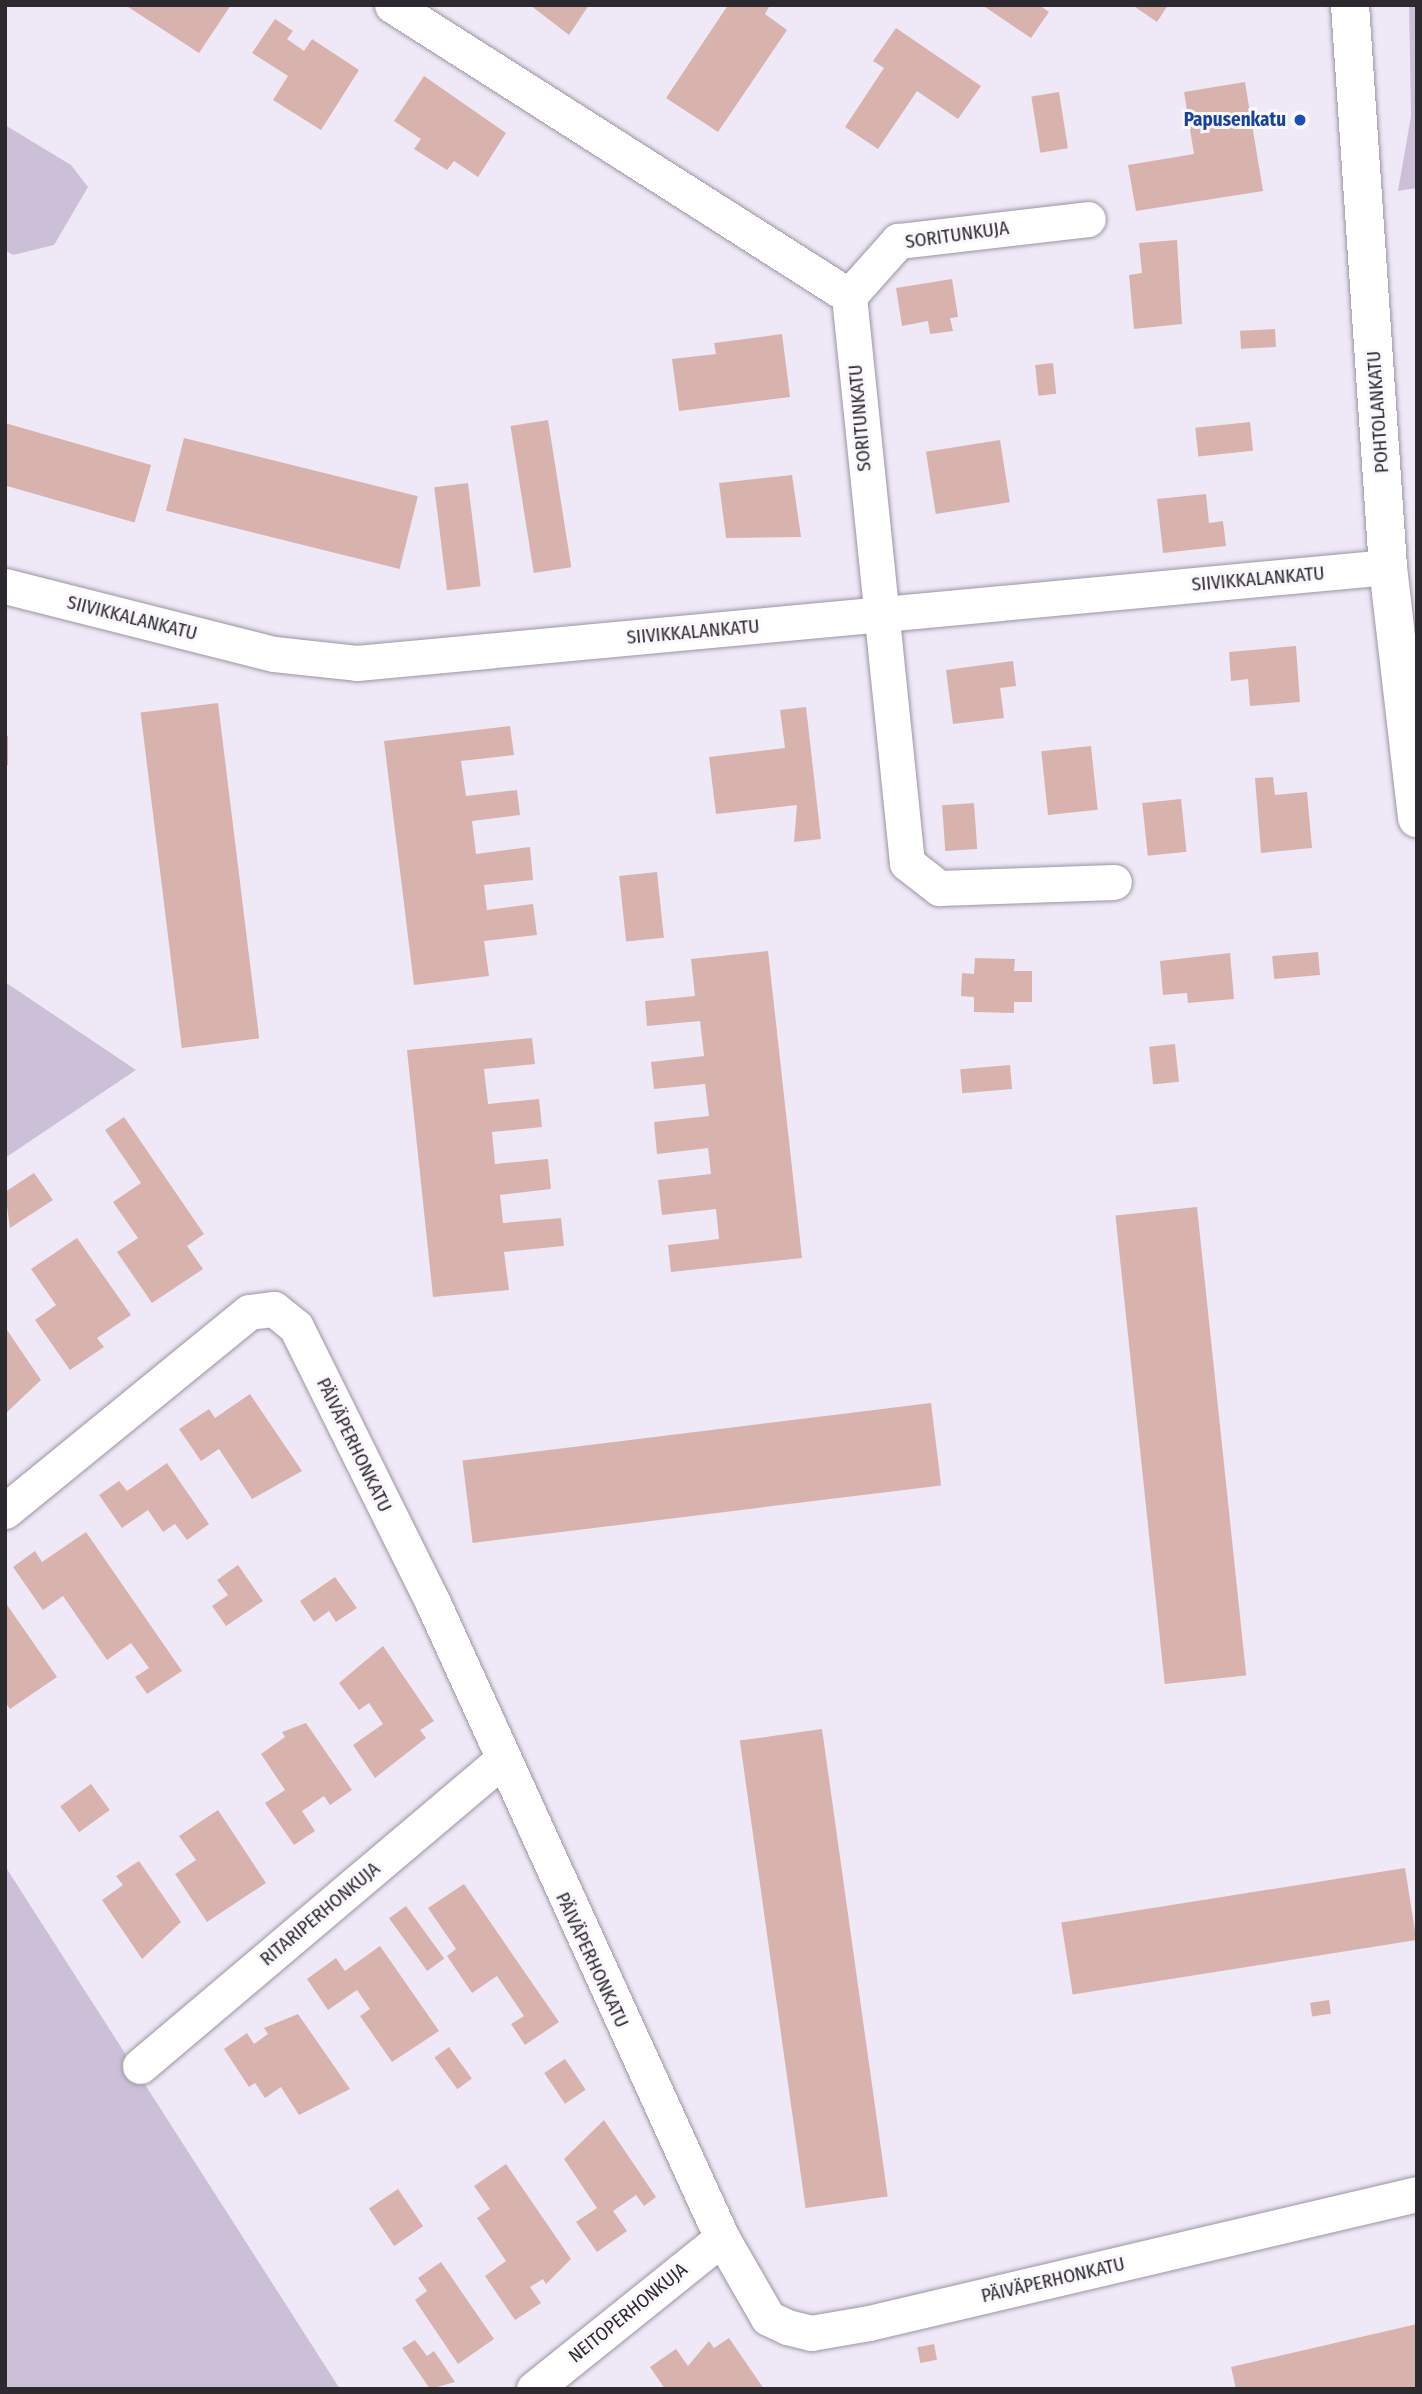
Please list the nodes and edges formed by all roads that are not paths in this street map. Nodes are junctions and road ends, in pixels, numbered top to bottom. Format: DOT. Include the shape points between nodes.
graph roads {
  1 [pos="392,5"];
  2 [pos="1350,5"];
  3 [pos="1088,219"];
  4 [pos="849,296"];
  5 [pos="1388,567"];
  6 [pos="5,586"];
  7 [pos="878,615"];
  8 [pos="1417,818"];
  9 [pos="1114,882"];
  10 [pos="5,1511"];
  11 [pos="500,1762"];
  12 [pos="140,2066"];
  13 [pos="1417,2194"];
  14 [pos="722,2238"];
  15 [pos="534,2389"];
  1 -- 4 [label="street"];
  2 -- 5 [label="main road, POHTOLANKATU"];
  3 -- 4 [label="street, SORITUNKUJA" via="898,241"];
  4 -- 7 [label="street, SORITUNKATU"];
  5 -- 7 [label="street, SIIVIKKALANKATU"];
  5 -- 8 [label="main road, POHTOLANKATU"];
  6 -- 7 [label="street, SIIVIKKALANKATU" via="274,654 357,663"];
  7 -- 9 [label="street, SORITUNKATU" via="906,863 920,879 939,888"];
  10 -- 11 [label="street, PÄIVÄPERHONKATU" via="249,1312 274,1309 302,1339 433,1603"];
  11 -- 12 [label="street, RITARIPERHONKUJA"];
  11 -- 14 [label="street, PÄIVÄPERHONKATU"];
  13 -- 14 [label="street, PÄIVÄPERHONKATU" via="811,2333 768,2318"];
  14 -- 15 [label="street, NEITOPERHONKUJA"];
}
